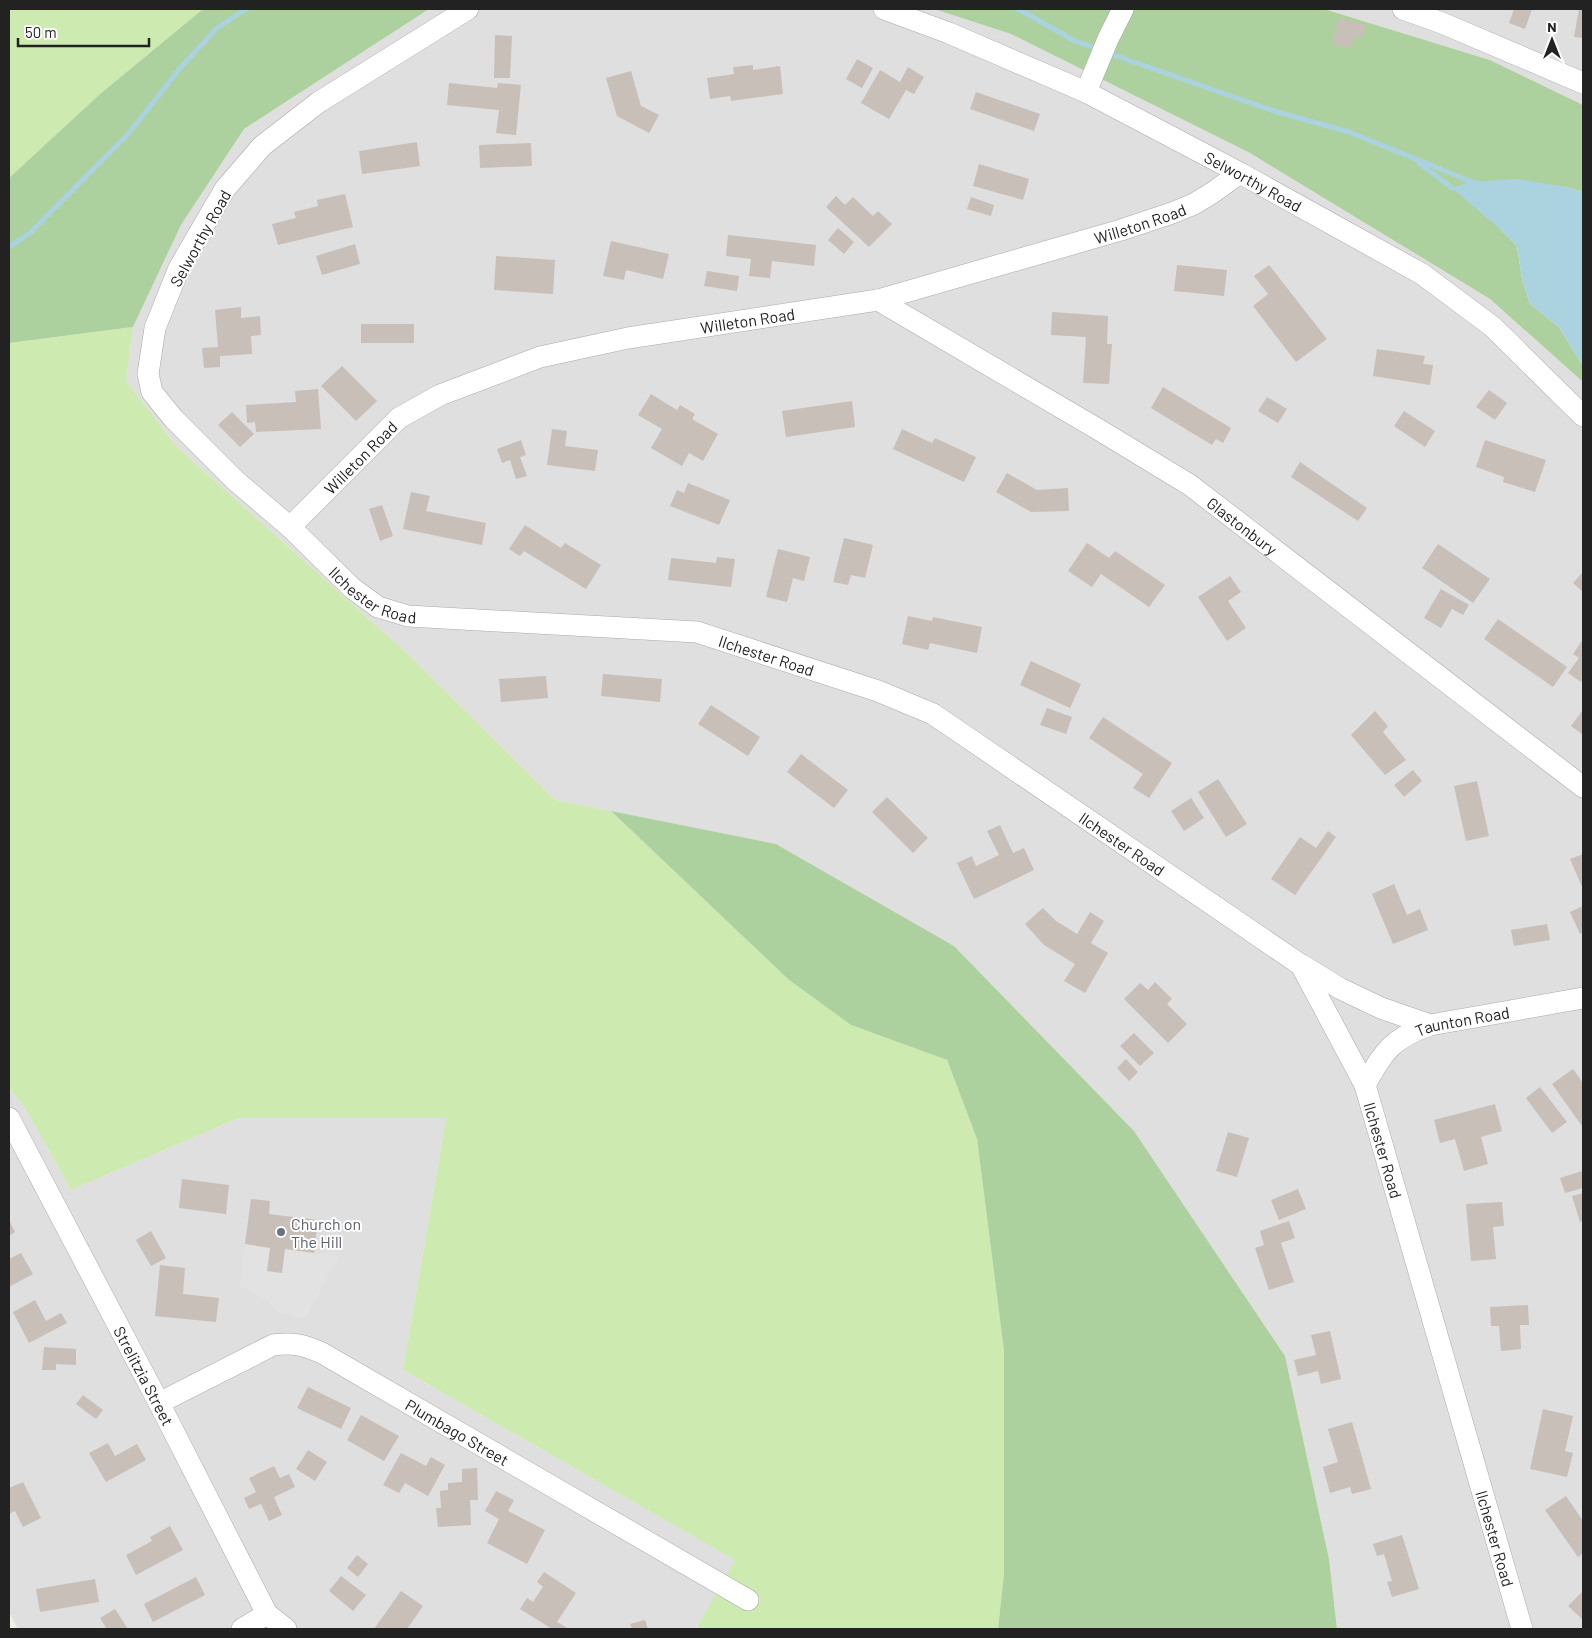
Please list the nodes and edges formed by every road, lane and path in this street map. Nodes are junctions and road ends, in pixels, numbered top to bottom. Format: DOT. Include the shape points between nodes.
graph roads {
  1 [pos="468,9"];
  2 [pos="884,9"];
  3 [pos="1123,9"];
  4 [pos="1403,9"];
  5 [pos="1583,83"];
  6 [pos="1086,92"];
  7 [pos="1240,173"];
  8 [pos="878,300"];
  9 [pos="1583,416"];
  10 [pos="290,528"];
  11 [pos="1583,787"];
  12 [pos="1301,965"];
  13 [pos="1583,998"];
  14 [pos="1430,1025"];
  15 [pos="1365,1085"];
  16 [pos="9,1118"];
  17 [pos="159,1403"];
  18 [pos="748,1600"];
  19 [pos="267,1614"];
  20 [pos="242,1629"];
  21 [pos="286,1629"];
  22 [pos="1522,1629"];
  1 -- 10 [label="street, Selworthy Road" via="319,102 262,146 220,197 179,268 156,328 148,374 152,392 173,418 236,481"];
  2 -- 6 [label="street, Selworthy Road" via="949,33"];
  3 -- 6 [label="street"];
  4 -- 5 [label="street"];
  6 -- 7 [label="street, Selworthy Road"];
  7 -- 8 [label="street, Willeton Road" via="1194,204 1172,213"];
  7 -- 9 [label="street, Selworthy Road" via="1422,274 1493,327"];
  8 -- 10 [label="street, Willeton Road" via="628,338 540,357 449,392 399,418"];
  8 -- 11 [label="street, Glastonbury" via="1190,485"];
  10 -- 12 [label="street, Ilchester Road" via="352,588 378,607 408,616 697,632 878,691 924,710"];
  12 -- 14 [label="street" via="1381,1008"];
  12 -- 15 [label="street, Ilchester Road"];
  13 -- 14 [label="street, Taunton Road"];
  14 -- 15 [label="street, Taunton Road" via="1397,1040"];
  15 -- 22 [label="street, Ilchester Road"];
  16 -- 17 [label="street, Strelitzia Street"];
  17 -- 18 [label="street, Plumbago Street" via="273,1345 288,1342 307,1346"];
  17 -- 19 [label="street, Strelitzia Street"];
  19 -- 20 [label="street"];
  19 -- 21 [label="street, Strelitzia Street"];
}
